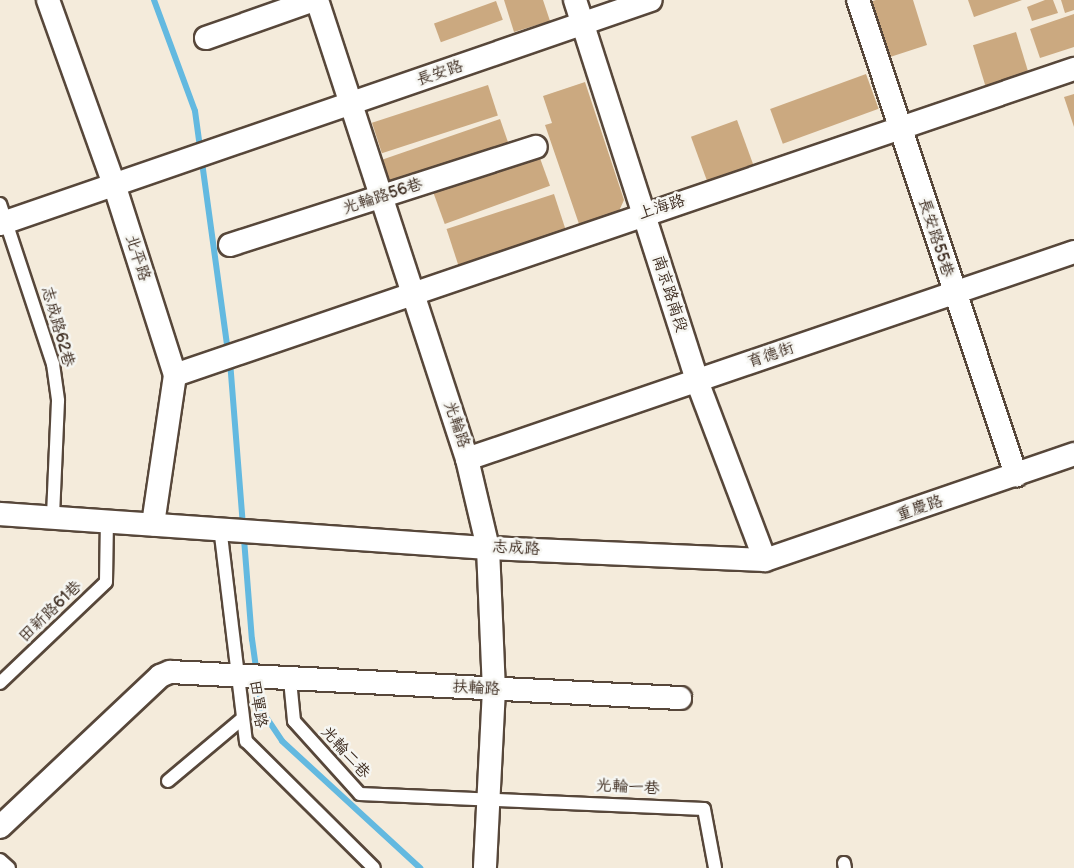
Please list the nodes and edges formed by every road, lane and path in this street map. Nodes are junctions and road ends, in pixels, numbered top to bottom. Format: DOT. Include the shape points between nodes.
graph roads {
  1 [pos="48,0"];
  2 [pos="316,0"];
  3 [pos="575,0"];
  4 [pos="651,0"];
  5 [pos="858,0"];
  6 [pos="584,24"];
  7 [pos="206,38"];
  8 [pos="1074,69"];
  9 [pos="353,105"];
  10 [pos="901,129"];
  11 [pos="537,147"];
  12 [pos="114,184"];
  13 [pos="380,198"];
  14 [pos="644,214"];
  15 [pos="2,216"];
  16 [pos="230,245"];
  17 [pos="1074,252"];
  18 [pos="411,293"];
  19 [pos="953,293"];
  20 [pos="175,375"];
  21 [pos="697,381"];
  22 [pos="1074,454"];
  23 [pos="467,459"];
  24 [pos="1016,475"];
  25 [pos="0,514"];
  26 [pos="53,517"];
  27 [pos="107,521"];
  28 [pos="153,524"];
  29 [pos="225,528"];
  30 [pos="488,548"];
  31 [pos="765,560"];
  32 [pos="239,677"];
  33 [pos="281,680"];
  34 [pos="0,683"];
  35 [pos="494,689"];
  36 [pos="680,698"];
  37 [pos="242,719"];
  38 [pos="168,781"];
  39 [pos="490,797"];
  40 [pos="0,827"];
  41 [pos="0,860"];
  42 [pos="9,868"];
  43 [pos="374,868"];
  44 [pos="485,868"];
  45 [pos="716,868"];
  1 -- 12 [label="street, 北平路"];
  2 -- 7 [label="street"];
  2 -- 9 [label="street, 光輪路"];
  3 -- 6 [label="street, 南京路南段"];
  4 -- 6 [label="street, 長安路"];
  5 -- 10 [label="street, 長安路55巷"];
  6 -- 9 [label="street, 長安路"];
  6 -- 14 [label="street, 南京路南段"];
  8 -- 10 [label="street, 上海路"];
  9 -- 12 [label="street, 長安路"];
  9 -- 13 [label="street, 光輪路"];
  10 -- 14 [label="street, 上海路"];
  10 -- 19 [label="street, 長安路55巷"];
  11 -- 13 [label="street, 光輪路56巷"];
  12 -- 15 [label="street"];
  12 -- 20 [label="street, 北平路"];
  13 -- 16 [label="street, 光輪路56巷"];
  13 -- 18 [label="street, 光輪路"];
  14 -- 18 [label="street, 上海路"];
  14 -- 21 [label="street, 南京路南段"];
  15 -- 26 [label="lane, 志成路62巷" via="53,364 58,401"];
  17 -- 19 [label="street, 育德街"];
  18 -- 20 [label="street, 上海路"];
  18 -- 23 [label="street, 光輪路"];
  19 -- 21 [label="street, 育德街"];
  19 -- 24 [label="street, 長安路55巷"];
  20 -- 28 [label="street, 北平路"];
  21 -- 23 [label="street, 育德街"];
  21 -- 31 [label="street, 南京路南段"];
  22 -- 24 [label="street, 重慶路"];
  23 -- 30 [label="street, 光輪路"];
  24 -- 31 [label="street, 重慶路"];
  25 -- 26 [label="street"];
  26 -- 27 [label="street"];
  27 -- 28 [label="street"];
  27 -- 34 [label="lane, 田新路61巷" via="106,582"];
  28 -- 29 [label="street"];
  29 -- 30 [label="street, 志成路"];
  29 -- 32 [label="lane, 田單路"];
  30 -- 31 [label="street, 志成路"];
  30 -- 35 [label="street, 光輪路"];
  32 -- 33 [label="street, 扶輪路"];
  32 -- 37 [label="lane, 田單路"];
  32 -- 40 [label="street" via="170,672 160,676"];
  33 -- 35 [label="street, 扶輪路"];
  33 -- 39 [label="lane, 光輪二巷" via="294,721 360,794"];
  35 -- 36 [label="street, 扶輪路"];
  35 -- 39 [label="street, 光輪路"];
  37 -- 38 [label="lane"];
  37 -- 43 [label="lane, 田單路" via="246,741"];
  39 -- 44 [label="street, 光輪路"];
  39 -- 45 [label="lane, 光輪一巷" via="704,809"];
  41 -- 42 [label="lane"];
}
